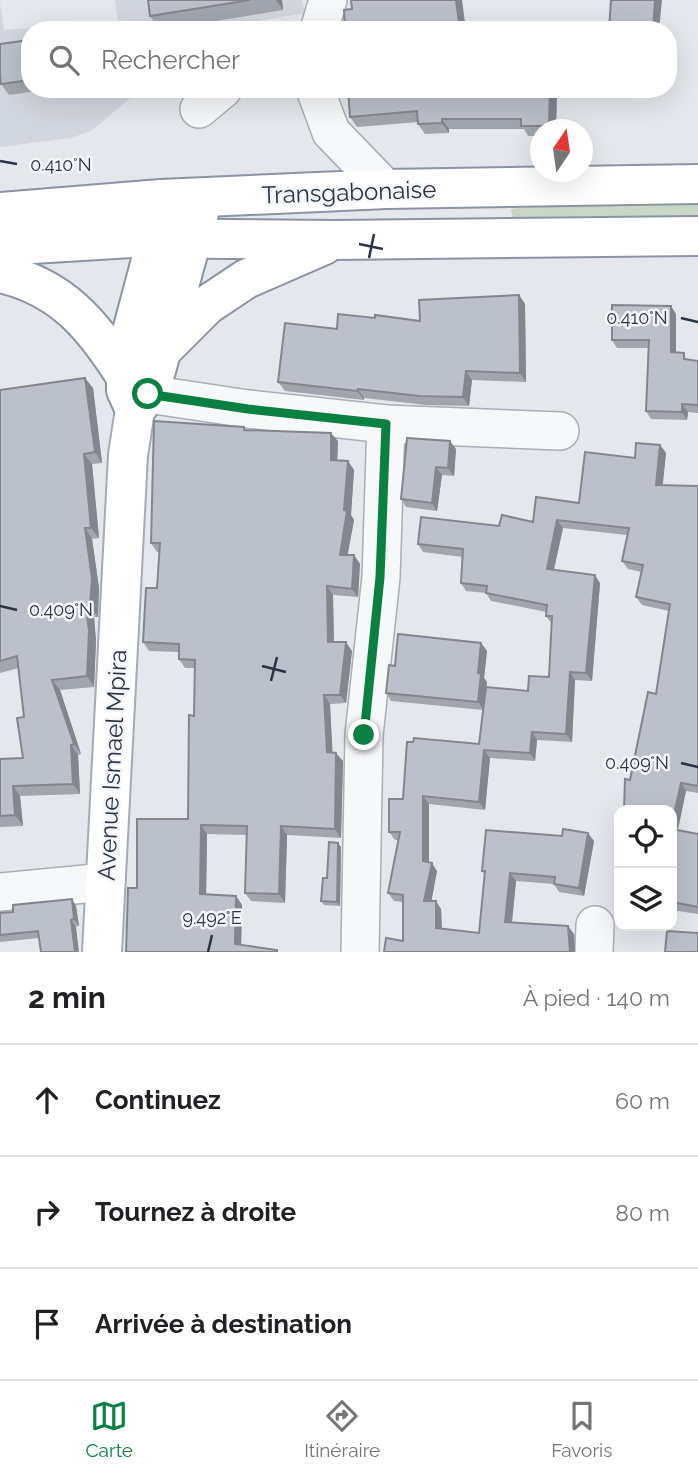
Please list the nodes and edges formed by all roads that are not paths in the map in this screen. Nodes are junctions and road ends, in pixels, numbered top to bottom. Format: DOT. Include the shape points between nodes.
graph roads {
  1 [pos="328,0"];
  2 [pos="322,21"];
  3 [pos="318,98"];
  4 [pos="698,184"];
  5 [pos="386,189"];
  6 [pos="204,198"];
  7 [pos="161,200"];
  8 [pos="0,212"];
  9 [pos="698,236"];
  10 [pos="175,238"];
  11 [pos="336,240"];
  12 [pos="0,246"];
  13 [pos="0,273"];
  14 [pos="161,352"];
  15 [pos="136,394"];
  16 [pos="386,424"];
  17 [pos="560,431"];
  18 [pos="106,882"];
  19 [pos="0,892"];
  20 [pos="102,952"];
  21 [pos="360,952"];
  1 -- 2 [label="street"];
  3 -- 5 [label="street" via="331,132"];
  4 -- 5 [label="main road, Transgabonaise"];
  5 -- 6 [label="main road, Transgabonaise"];
  6 -- 7 [label="main road, Transgabonaise"];
  6 -- 10 [label="main road"];
  7 -- 8 [label="main road, Transgabonaise"];
  7 -- 10 [label="main road"];
  9 -- 11 [label="main road, Transgabonaise"];
  10 -- 11 [label="main road, Transgabonaise"];
  10 -- 12 [label="main road, Transgabonaise"];
  10 -- 14 [label="main road"];
  10 -- 15 [label="main road" via="130,343"];
  11 -- 14 [label="main road" via="246,279 207,305"];
  13 -- 15 [label="main road" via="38,285 68,305 97,335"];
  14 -- 15 [label="main road"];
  15 -- 16 [label="street"];
  15 -- 18 [label="main road, Avenue Ismael Mpira" via="128,455"];
  16 -- 17 [label="street"];
  16 -- 21 [label="street" via="380,577 364,735"];
  18 -- 19 [label="street"];
  18 -- 20 [label="main road, Avenue Ismael Mpira"];
}
